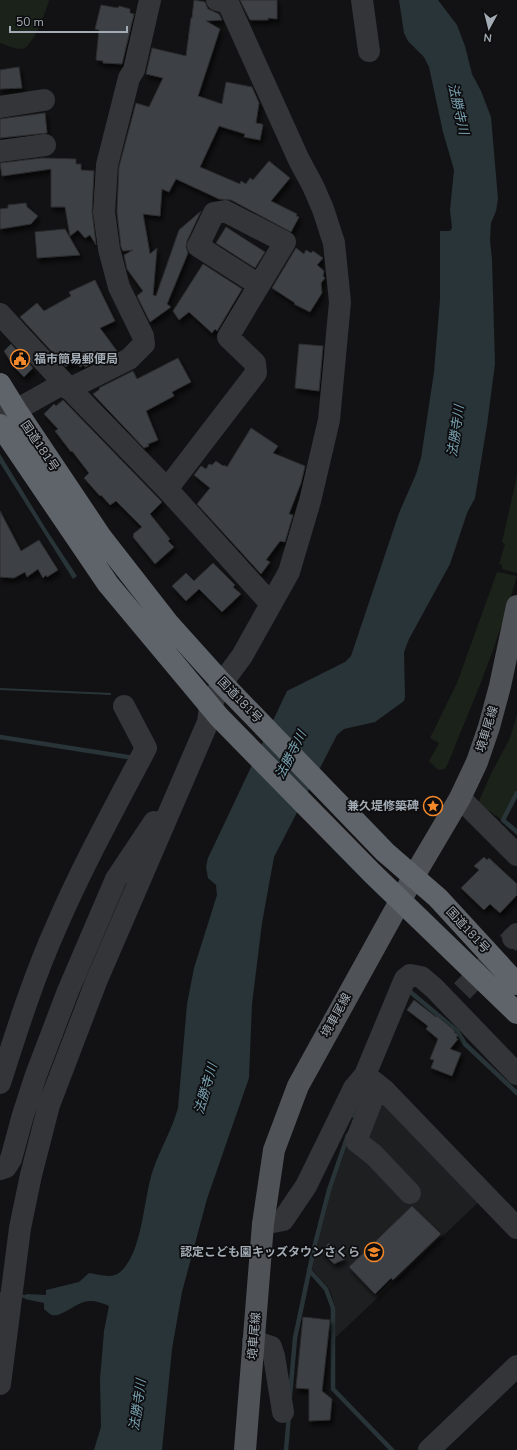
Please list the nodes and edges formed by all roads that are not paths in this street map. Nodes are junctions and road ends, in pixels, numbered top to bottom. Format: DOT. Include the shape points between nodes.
graph roads {
  1 [pos="150,0"];
  2 [pos="217,0"];
  3 [pos="362,0"];
  4 [pos="369,51"];
  5 [pos="44,100"];
  6 [pos="0,107"];
  7 [pos="45,145"];
  8 [pos="0,151"];
  9 [pos="259,285"];
  10 [pos="0,314"];
  11 [pos="0,384"];
  12 [pos="66,386"];
  13 [pos="8,414"];
  14 [pos="0,425"];
  15 [pos="167,489"];
  16 [pos="271,604"];
  17 [pos="517,606"];
  18 [pos="229,690"];
  19 [pos="124,706"];
  20 [pos="215,712"];
  21 [pos="460,798"];
  22 [pos="174,802"];
  23 [pos="517,855"];
  24 [pos="414,876"];
  25 [pos="400,900"];
  26 [pos="517,984"];
  27 [pos="517,1013"];
  28 [pos="517,1074"];
  29 [pos="372,1080"];
  30 [pos="0,1083"];
  31 [pos="0,1169"];
  32 [pos="410,1193"];
  33 [pos="263,1224"];
  34 [pos="517,1228"];
  35 [pos="253,1341"];
  36 [pos="517,1366"];
  37 [pos="0,1384"];
  38 [pos="283,1412"];
  39 [pos="244,1450"];
  40 [pos="429,1450"];
  1 -- 12 [label="street" via="134,70 129,78 106,166 104,212 109,249 119,287 143,336 144,344 129,359"];
  2 -- 16 [label="street" via="229,5 323,209 334,243 340,302 329,420 310,501 289,572"];
  3 -- 4 [label="street"];
  5 -- 6 [label="street"];
  7 -- 8 [label="street"];
  9 -- 15 [label="street" via="228,337 255,363 256,373"];
  10 -- 12 [label="street"];
  11 -- 13 [label="highway, 国道181号"];
  12 -- 13 [label="street"];
  12 -- 15 [label="street"];
  13 -- 18 [label="highway, 国道181号" via="168,623"];
  14 -- 20 [label="highway, 国道181号" via="108,584"];
  15 -- 16 [label="street"];
  16 -- 18 [label="street" via="242,656"];
  17 -- 21 [label="main road, 境車尾線" via="489,727"];
  18 -- 20 [label="street"];
  18 -- 24 [label="highway, 国道181号" via="385,852"];
  19 -- 30 [label="street" via="146,748 56,926 20,1019"];
  20 -- 22 [label="street" via="208,722"];
  20 -- 25 [label="highway, 国道181号"];
  21 -- 23 [label="street"];
  21 -- 24 [label="main road, 境車尾線"];
  22 -- 31 [label="street" via="163,808 116,879 52,1032 23,1115 12,1159 6,1167"];
  22 -- 37 [label="street" via="96,982 49,1105 20,1228"];
  24 -- 25 [label="main road, 境車尾線"];
  24 -- 26 [label="highway, 国道181号" via="438,898"];
  25 -- 27 [label="highway, 国道181号"];
  25 -- 33 [label="main road, 境車尾線" via="298,1086 274,1150"];
  28 -- 29 [label="street" via="456,997 421,977 410,975 405,979"];
  29 -- 32 [label="street" via="356,1141 374,1155"];
  29 -- 33 [label="street" via="354,1088 306,1186 283,1220"];
  29 -- 34 [label="street"];
  33 -- 35 [label="main road, 境車尾線"];
  35 -- 38 [label="street" via="271,1347"];
  35 -- 39 [label="main road, 境車尾線"];
  36 -- 40 [label="street"];
}
